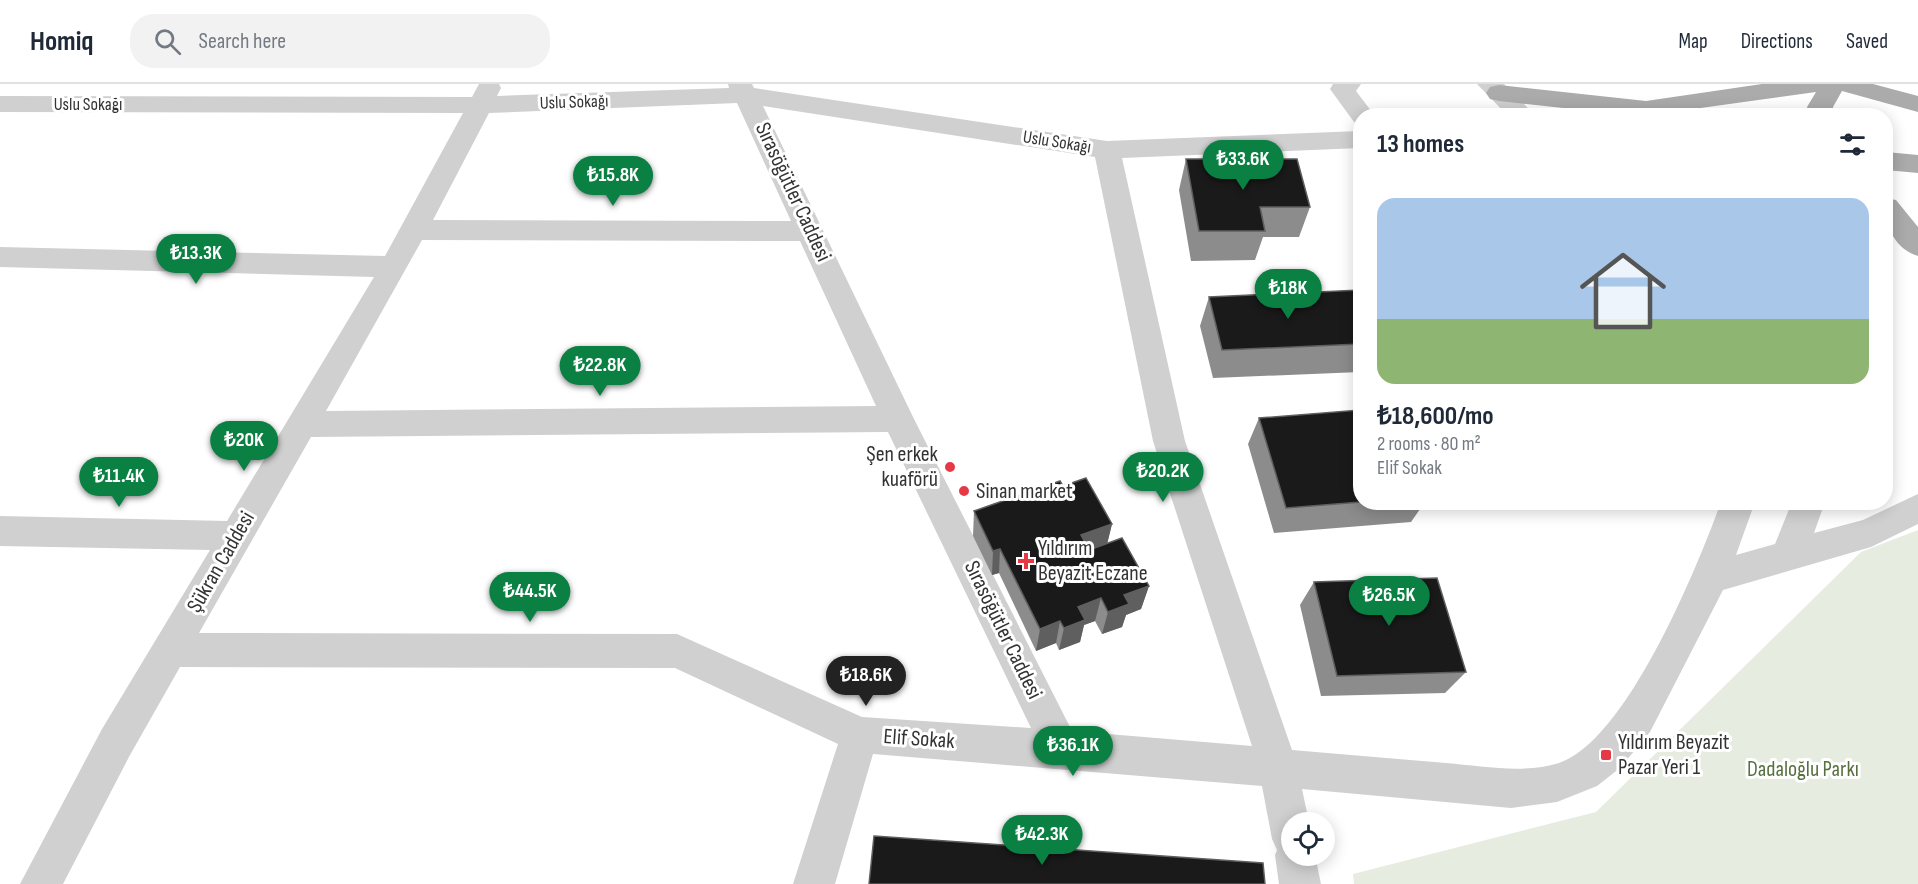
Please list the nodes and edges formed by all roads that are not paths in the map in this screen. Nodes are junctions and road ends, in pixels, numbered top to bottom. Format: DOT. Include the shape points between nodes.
graph roads {
  1 [pos="79,84"];
  2 [pos="1349,84"];
  3 [pos="1820,84"];
  4 [pos="1834,84"];
  5 [pos="1844,84"];
  6 [pos="1494,89"];
  7 [pos="743,90"];
  8 [pos="486,95"];
  9 [pos="0,104"];
  10 [pos="63,104"];
  11 [pos="1918,104"];
  12 [pos="1357,108"];
  13 [pos="1515,108"];
  14 [pos="1643,108"];
  15 [pos="1820,108"];
  16 [pos="1353,140"];
  17 [pos="1107,150"];
  18 [pos="1893,162"];
  19 [pos="1918,164"];
  20 [pos="1893,216"];
  21 [pos="414,230"];
  22 [pos="812,231"];
  23 [pos="1918,246"];
  24 [pos="0,257"];
  25 [pos="394,267"];
  26 [pos="898,419"];
  27 [pos="302,424"];
  28 [pos="1918,508"];
  29 [pos="1735,510"];
  30 [pos="1806,510"];
  31 [pos="0,531"];
  32 [pos="237,536"];
  33 [pos="1788,556"];
  34 [pos="1711,578"];
  35 [pos="170,650"];
  36 [pos="860,735"];
  37 [pos="1061,750"];
  38 [pos="1278,766"];
  39 [pos="1287,812"];
  40 [pos="1296,866"];
  41 [pos="41,884"];
  42 [pos="814,884"];
  43 [pos="1300,884"];
  1 -- 10 [label="street"];
  2 -- 12 [label="street" via="1342,89"];
  3 -- 14 [label="main road"];
  4 -- 15 [label="main road"];
  5 -- 11 [label="main road"];
  6 -- 13 [label="street"];
  6 -- 14 [label="main road"];
  7 -- 8 [label="street, Uslu Sokağı"];
  7 -- 17 [label="street, Uslu Sokağı"];
  7 -- 22 [label="street, Sırasöğütler Caddesi"];
  8 -- 10 [label="street, Uslu Sokağı"];
  8 -- 21 [label="street, Şükran Caddesi"];
  9 -- 10 [label="street, Uslu Sokağı"];
  16 -- 17 [label="street, Uslu Sokağı"];
  17 -- 38 [label="street" via="1169,441"];
  18 -- 19 [label="main road"];
  20 -- 23 [label="main road"];
  21 -- 22 [label="street"];
  21 -- 25 [label="street, Şükran Caddesi"];
  22 -- 26 [label="street, Sırasöğütler Caddesi"];
  24 -- 25 [label="street"];
  25 -- 27 [label="street, Şükran Caddesi"];
  26 -- 27 [label="street"];
  26 -- 37 [label="street, Sırasöğütler Caddesi"];
  27 -- 32 [label="street, Şükran Caddesi"];
  28 -- 33 [label="street" via="1871,532"];
  29 -- 34 [label="street"];
  30 -- 33 [label="street"];
  31 -- 32 [label="street"];
  32 -- 35 [label="street, Şükran Caddesi"];
  33 -- 34 [label="street"];
  34 -- 38 [label="street" via="1637,719 1606,755 1583,772 1557,783 1511,788"];
  35 -- 36 [label="street" via="677,651"];
  35 -- 41 [label="street, Şükran Caddesi"];
  36 -- 37 [label="street, Elif Sokak"];
  36 -- 42 [label="street, Elif Sokak"];
  37 -- 38 [label="street"];
  38 -- 39 [label="street"];
  40 -- 43 [label="street"];
}
